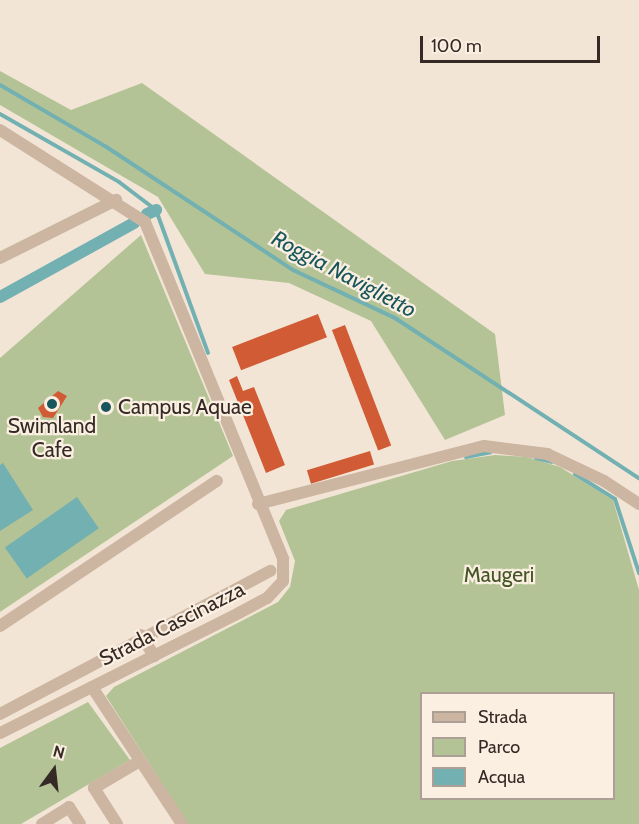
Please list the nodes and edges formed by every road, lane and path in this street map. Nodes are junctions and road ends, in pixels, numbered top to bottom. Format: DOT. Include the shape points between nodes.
graph roads {
  1 [pos="0,130"];
  2 [pos="116,200"];
  3 [pos="0,258"];
  4 [pos="217,481"];
  5 [pos="258,504"];
  6 [pos="639,504"];
  7 [pos="270,571"];
  8 [pos="227,595"];
  9 [pos="239,613"];
  10 [pos="0,626"];
  11 [pos="141,635"];
  12 [pos="154,656"];
  13 [pos="92,687"];
  14 [pos="31,696"];
  15 [pos="40,712"];
  16 [pos="0,714"];
  17 [pos="0,733"];
  18 [pos="140,761"];
  19 [pos="42,824"];
  20 [pos="80,824"];
  21 [pos="117,824"];
  22 [pos="182,824"];
  1 -- 2 [label="street, Strada Cascinazza"];
  2 -- 3 [label="street"];
  2 -- 5 [label="street, Strada Cascinazza" via="145,222 158,246"];
  4 -- 10 [label="street"];
  5 -- 6 [label="street" via="484,446 547,454 604,481"];
  5 -- 9 [label="street, Strada Cascinazza" via="283,559 283,581 267,598"];
  7 -- 8 [label="street"];
  8 -- 9 [label="street"];
  8 -- 11 [label="street"];
  9 -- 12 [label="street, Strada Cascinazza"];
  11 -- 12 [label="street"];
  11 -- 14 [label="street"];
  12 -- 13 [label="street, Strada Cascinazza"];
  13 -- 15 [label="street, Strada Cascinazza"];
  13 -- 18 [label="street"];
  14 -- 15 [label="street"];
  14 -- 16 [label="street"];
  15 -- 17 [label="street, Strada Cascinazza"];
  18 -- 21 [label="street" via="94,788"];
  18 -- 22 [label="street"];
  19 -- 20 [label="street" via="69,807"];
}
